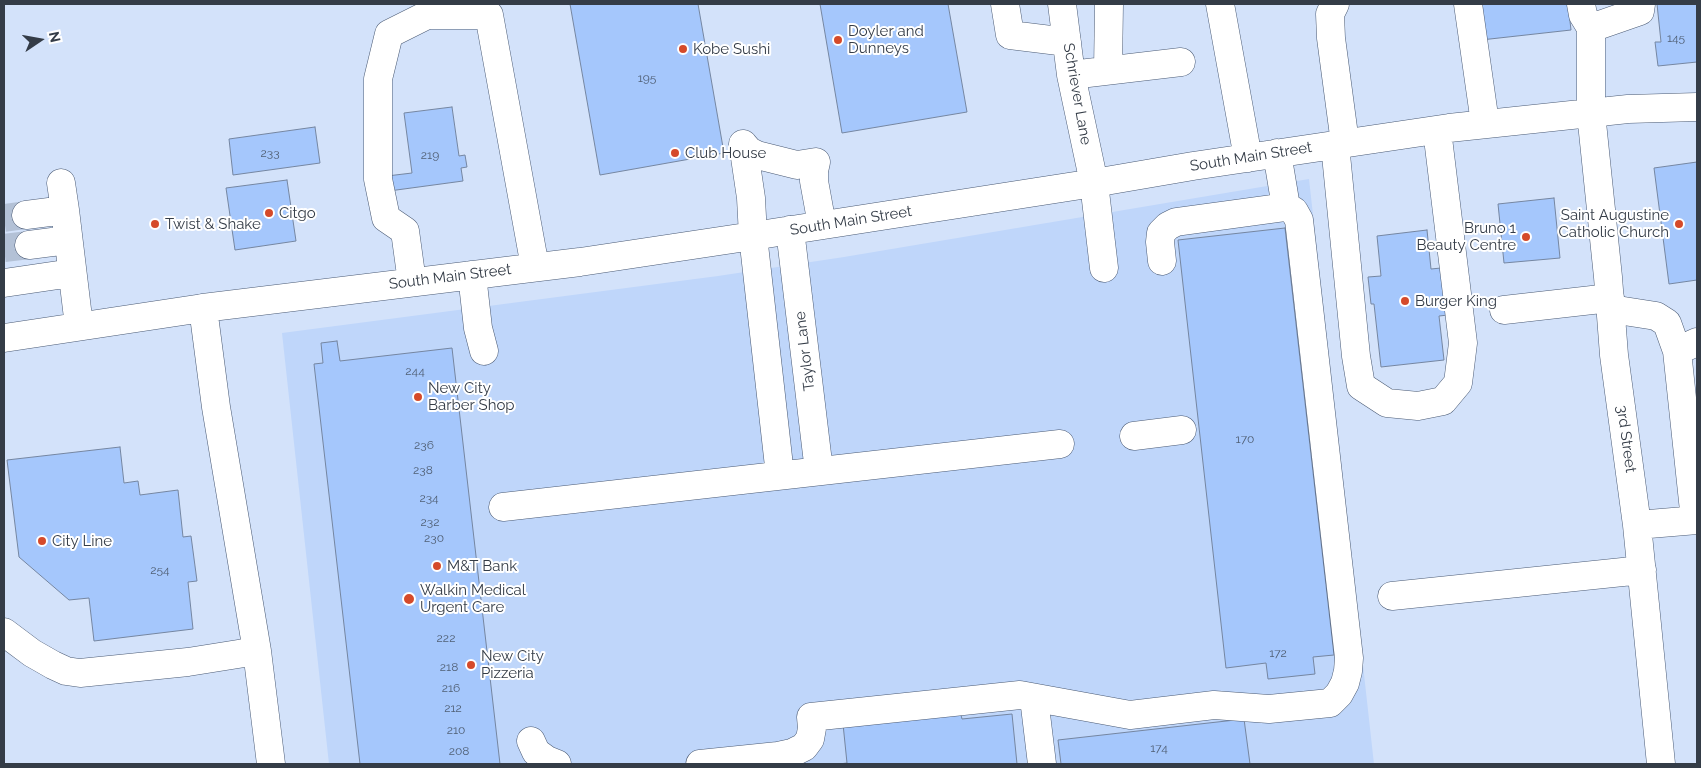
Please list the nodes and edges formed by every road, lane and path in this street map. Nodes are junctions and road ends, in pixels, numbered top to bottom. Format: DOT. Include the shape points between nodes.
graph roads {
  1 [pos="1005,4"];
  2 [pos="1062,4"];
  3 [pos="1109,4"];
  4 [pos="1220,4"];
  5 [pos="1335,4"];
  6 [pos="1468,4"];
  7 [pos="1581,4"];
  8 [pos="1641,4"];
  9 [pos="1591,28"];
  10 [pos="1067,42"];
  11 [pos="1181,62"];
  12 [pos="1108,70"];
  13 [pos="1071,76"];
  14 [pos="1697,106"];
  15 [pos="1591,113"];
  16 [pos="1486,123"];
  17 [pos="1437,130"];
  18 [pos="1340,144"];
  19 [pos="1277,153"];
  20 [pos="1248,158"];
  21 [pos="61,183"];
  22 [pos="1094,183"];
  23 [pos="1286,207"];
  24 [pos="65,210"];
  25 [pos="26,215"];
  26 [pos="822,226"];
  27 [pos="790,230"];
  28 [pos="753,236"];
  29 [pos="68,240"];
  30 [pos="29,245"];
  31 [pos="1162,261"];
  32 [pos="535,267"];
  33 [pos="1104,268"];
  34 [pos="72,274"];
  35 [pos="472,275"];
  36 [pos="412,282"];
  37 [pos="4,283"];
  38 [pos="1610,303"];
  39 [pos="203,308"];
  40 [pos="1504,310"];
  41 [pos="79,326"];
  42 [pos="4,338"];
  43 [pos="1687,347"];
  44 [pos="484,351"];
  45 [pos="1182,430"];
  46 [pos="1134,436"];
  47 [pos="1060,444"];
  48 [pos="819,471"];
  49 [pos="780,476"];
  50 [pos="503,507"];
  51 [pos="1696,520"];
  52 [pos="1637,526"];
  53 [pos="1642,570"];
  54 [pos="1392,596"];
  55 [pos="4,632"];
  56 [pos="257,651"];
  57 [pos="1034,698"];
  58 [pos="531,741"];
  59 [pos="271,764"];
  60 [pos="557,764"];
  61 [pos="700,764"];
  62 [pos="1042,764"];
  63 [pos="1661,764"];
  1 -- 10 [label="street" via="1010,36"];
  2 -- 10 [label="street, Schriever Lane"];
  3 -- 12 [label="street"];
  4 -- 20 [label="street"];
  5 -- 18 [label="street" via="1330,14"];
  6 -- 16 [label="street"];
  7 -- 9 [label="street"];
  8 -- 9 [label="street" via="1640,11"];
  9 -- 15 [label="street, 3rd Street"];
  10 -- 13 [label="street, Schriever Lane"];
  11 -- 12 [label="street"];
  12 -- 13 [label="street"];
  13 -- 22 [label="street, Schriever Lane"];
  14 -- 15 [label="street, South Main Street"];
  15 -- 16 [label="street, South Main Street"];
  15 -- 38 [label="street, 3rd Street"];
  16 -- 17 [label="street, South Main Street"];
  17 -- 18 [label="street, South Main Street"];
  17 -- 18 [label="street" via="1463,342 1458,383 1443,401 1418,406 1387,403 1362,386 1356,356"];
  18 -- 19 [label="street, South Main Street"];
  19 -- 20 [label="street, South Main Street"];
  19 -- 23 [label="street"];
  20 -- 22 [label="street, South Main Street"];
  21 -- 24 [label="street"];
  22 -- 26 [label="street, South Main Street"];
  22 -- 33 [label="street, Schriever Lane"];
  23 -- 31 [label="street" via="1176,222 1162,233"];
  23 -- 57 [label="street" via="1294,211 1299,220 1349,658 1345,683 1330,703 1269,709 1214,705 1130,715"];
  24 -- 25 [label="street"];
  24 -- 29 [label="street"];
  26 -- 27 [label="street, South Main Street"];
  26 -- 28 [label="street" via="814,182 816,162 797,165 757,155 743,144"];
  27 -- 28 [label="street, South Main Street"];
  27 -- 48 [label="street, Taylor Lane"];
  28 -- 32 [label="street, South Main Street"];
  28 -- 49 [label="street"];
  29 -- 30 [label="street"];
  29 -- 34 [label="street"];
  32 -- 35 [label="street, South Main Street"];
  32 -- 36 [label="street" via="489,15 427,15 390,34 378,79 378,179 386,218 405,231"];
  34 -- 37 [label="street"];
  34 -- 41 [label="street"];
  35 -- 36 [label="street, South Main Street"];
  35 -- 44 [label="street"];
  36 -- 39 [label="street, South Main Street"];
  38 -- 40 [label="street"];
  38 -- 43 [label="street" via="1662,319"];
  38 -- 52 [label="street, 3rd Street"];
  39 -- 41 [label="street, South Main Street"];
  39 -- 56 [label="street" via="216,407"];
  41 -- 42 [label="street, South Main Street"];
  43 -- 51 [label="street"];
  45 -- 46 [label="street"];
  47 -- 48 [label="street"];
  48 -- 49 [label="street"];
  49 -- 50 [label="street"];
  51 -- 52 [label="street"];
  52 -- 53 [label="street, 3rd Street"];
  53 -- 54 [label="street"];
  53 -- 63 [label="street, 3rd Street"];
  55 -- 56 [label="street" via="66,672 188,662"];
  56 -- 59 [label="street"];
  57 -- 61 [label="street" via="1020,695 811,717 810,739 804,747 792,753"];
  57 -- 62 [label="street"];
  58 -- 60 [label="street" via="536,752"];
}
